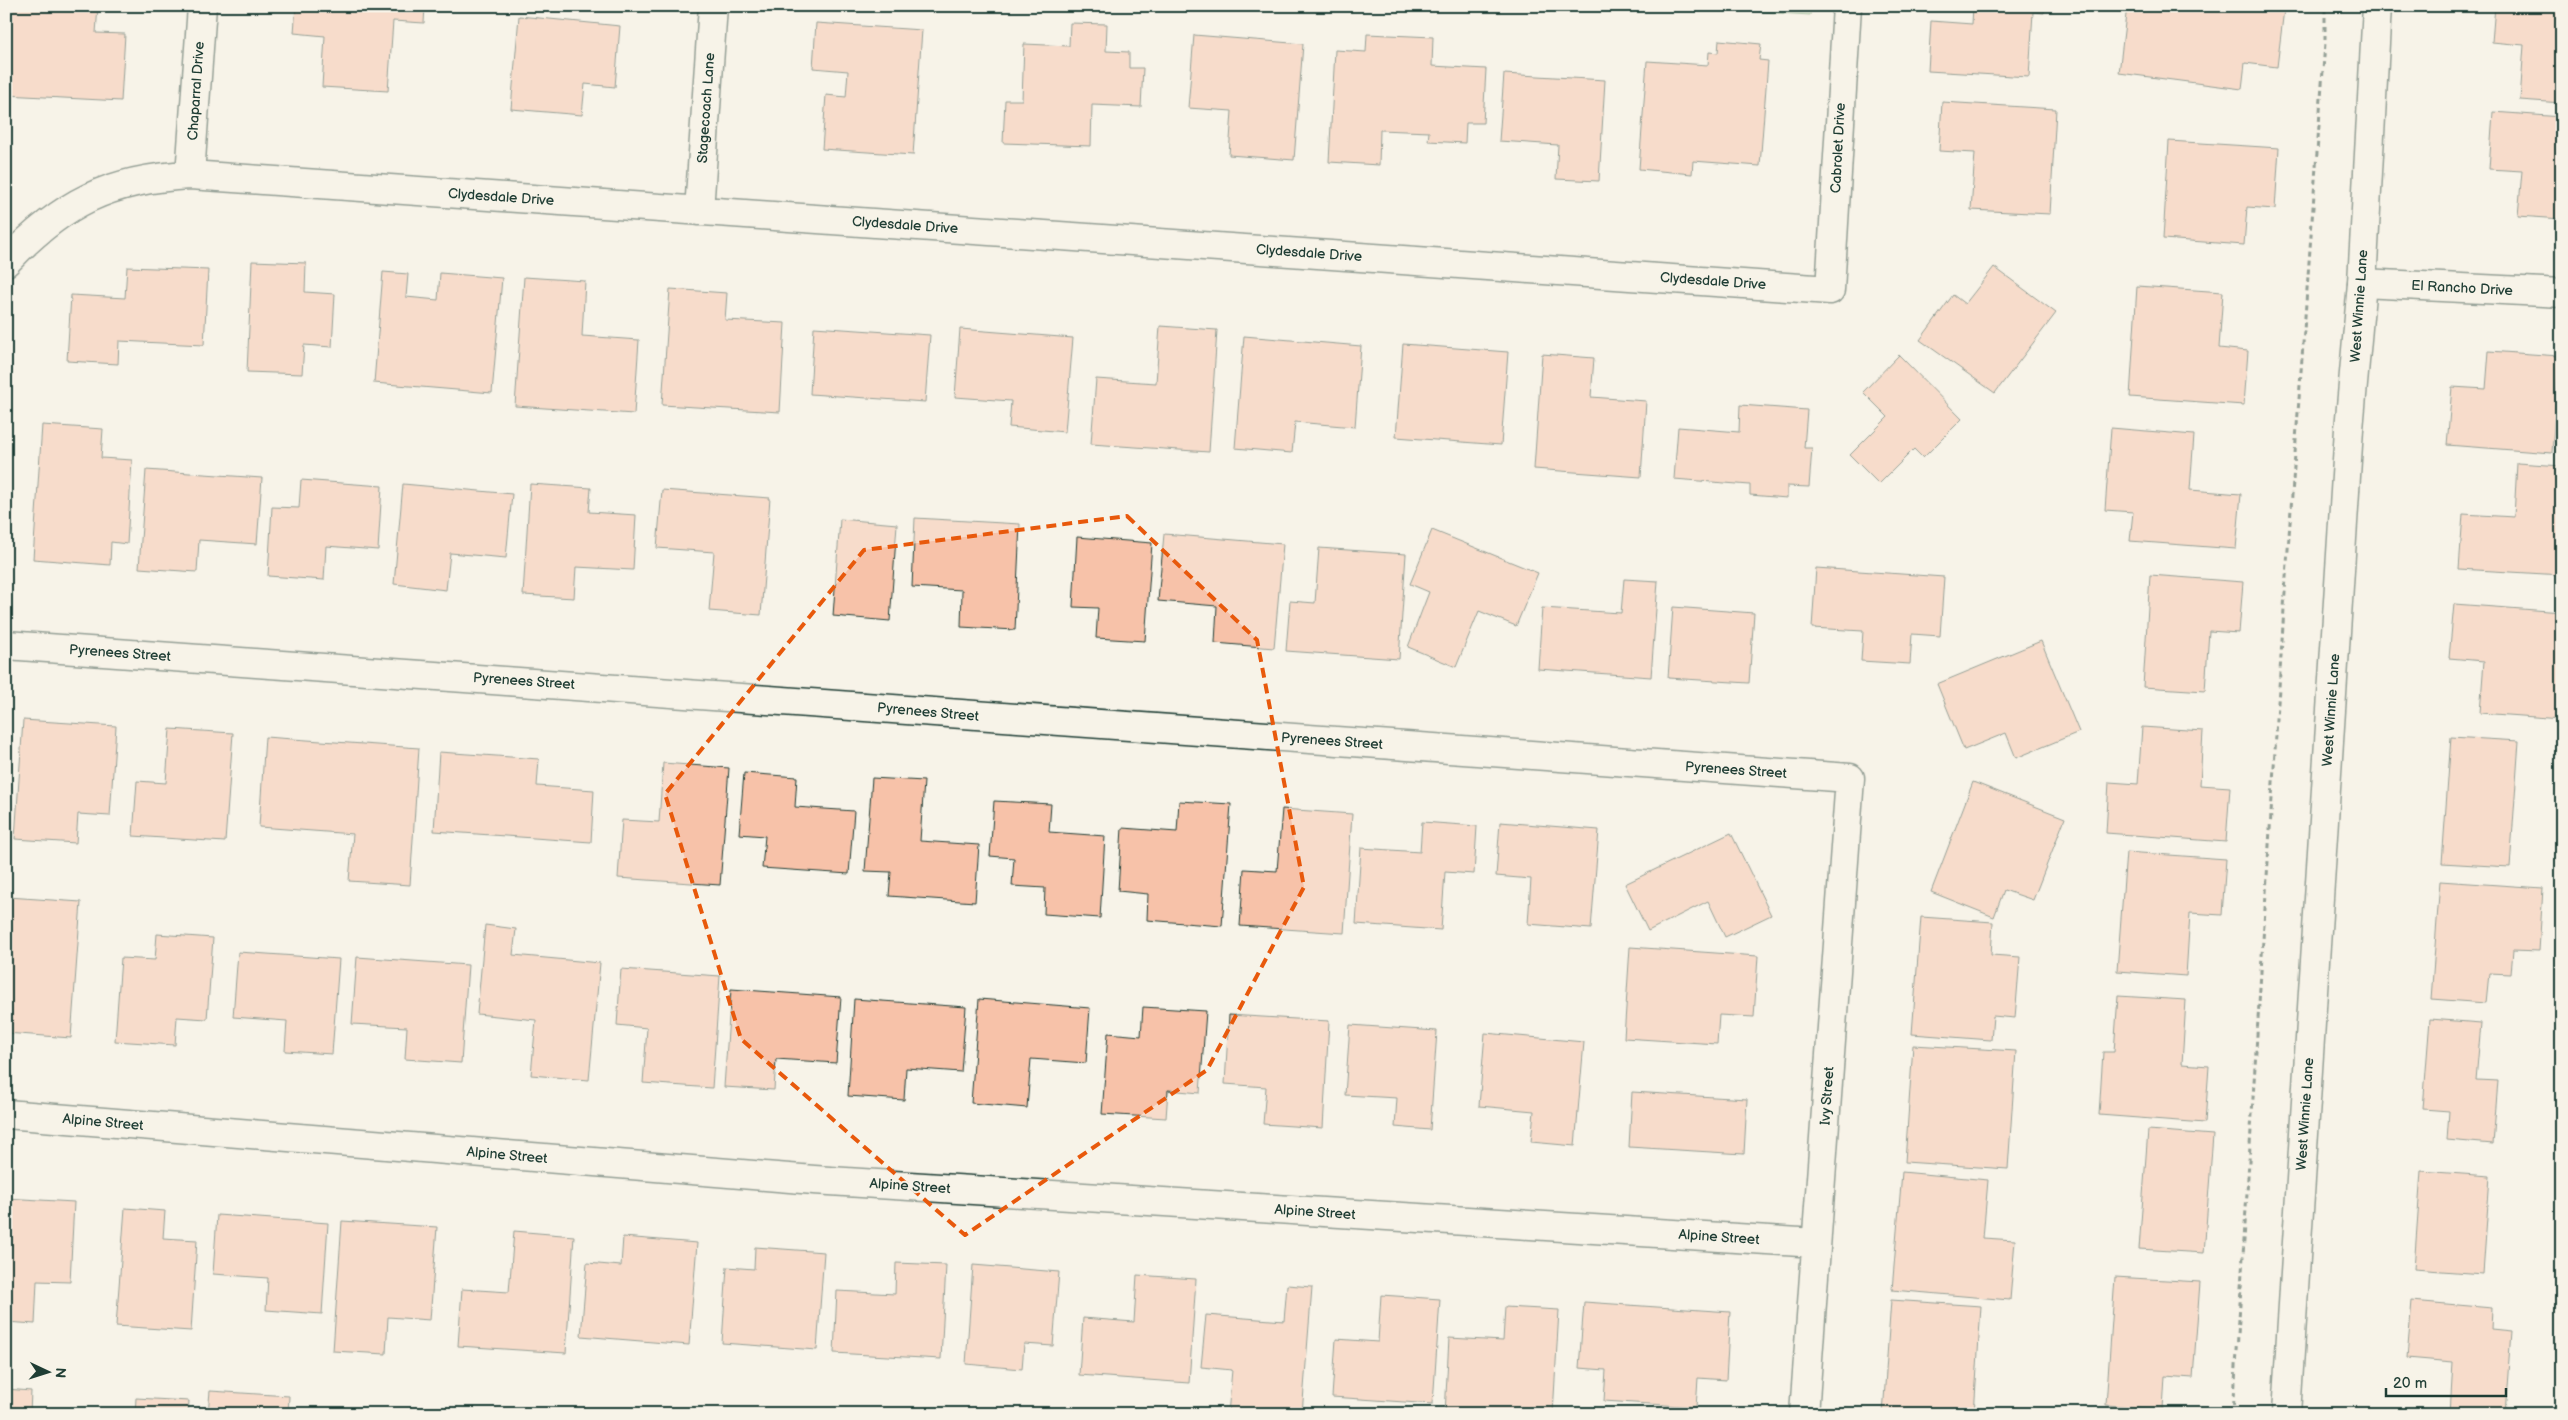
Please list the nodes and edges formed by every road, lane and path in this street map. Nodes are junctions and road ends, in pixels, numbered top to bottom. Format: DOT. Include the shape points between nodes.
graph roads {
  1 [pos="202,6"];
  2 [pos="713,6"];
  3 [pos="1847,6"];
  4 [pos="2325,6"];
  5 [pos="2377,6"];
  6 [pos="190,175"];
  7 [pos="699,211"];
  8 [pos="6,262"];
  9 [pos="2362,283"];
  10 [pos="1830,290"];
  11 [pos="2562,293"];
  12 [pos="6,645"];
  13 [pos="1850,778"];
  14 [pos="6,1114"];
  15 [pos="1816,1243"];
  16 [pos="1804,1414"];
  17 [pos="2233,1414"];
  18 [pos="2286,1414"];
  1 -- 6 [label="street, Chaparral Drive"];
  2 -- 7 [label="street, Stagecoach Lane"];
  3 -- 10 [label="street, Cabrolet Drive"];
  4 -- 17 [label="path"];
  5 -- 9 [label="street, West Winnie Lane"];
  6 -- 7 [label="street, Clydesdale Drive"];
  6 -- 8 [label="street, Clydesdale Drive" via="156,177 116,185 69,208 29,237"];
  7 -- 10 [label="street, Clydesdale Drive"];
  9 -- 11 [label="street, El Rancho Drive"];
  9 -- 18 [label="street, West Winnie Lane" via="2349,429"];
  12 -- 13 [label="street, Pyrenees Street"];
  13 -- 15 [label="street, Ivy Street"];
  14 -- 15 [label="street, Alpine Street" via="814,1180"];
  15 -- 16 [label="street, Ivy Street"];
}
